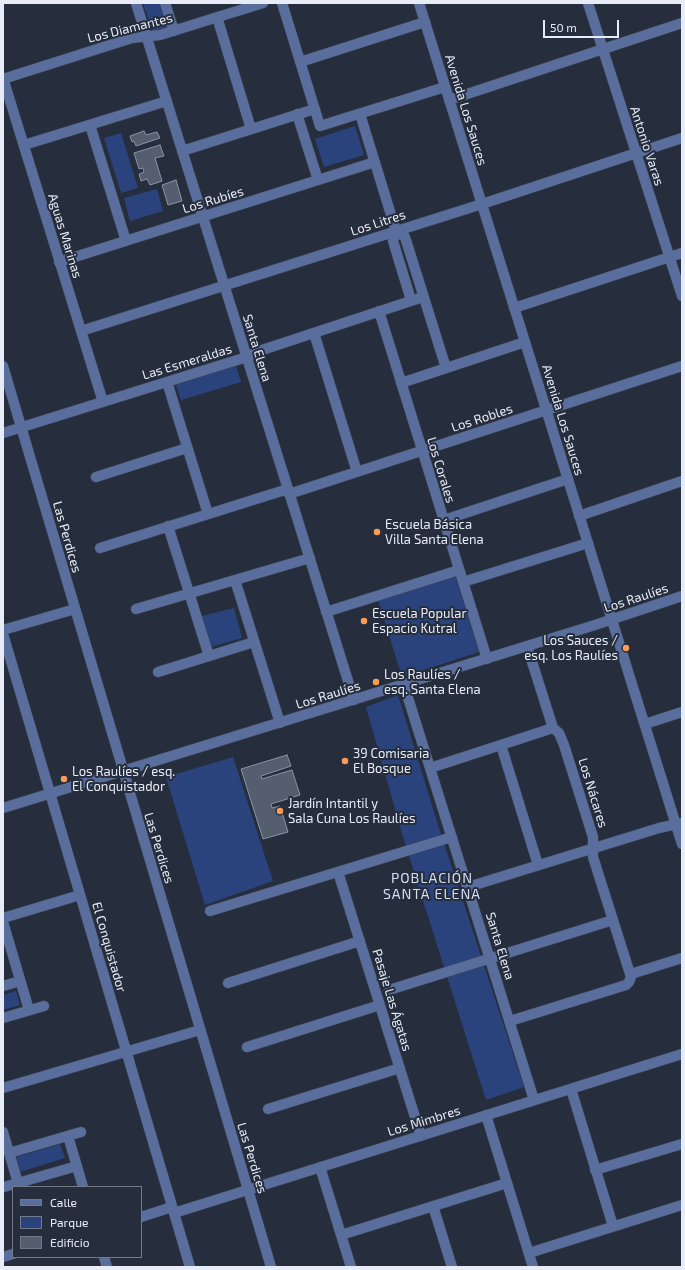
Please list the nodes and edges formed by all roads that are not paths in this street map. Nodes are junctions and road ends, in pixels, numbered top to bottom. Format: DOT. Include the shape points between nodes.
graph roads {
  1 [pos="136,3"];
  2 [pos="165,3"];
  3 [pos="263,3"];
  4 [pos="282,3"];
  5 [pos="419,3"];
  6 [pos="588,3"];
  7 [pos="217,17"];
  8 [pos="425,22"];
  9 [pos="682,22"];
  10 [pos="174,31"];
  11 [pos="146,36"];
  12 [pos="602,49"];
  13 [pos="300,62"];
  14 [pos="3,78"];
  15 [pos="445,87"];
  16 [pos="449,100"];
  17 [pos="167,101"];
  18 [pos="315,109"];
  19 [pos="297,114"];
  20 [pos="360,114"];
  21 [pos="90,125"];
  22 [pos="251,129"];
  23 [pos="682,138"];
  24 [pos="24,145"];
  25 [pos="182,151"];
  26 [pos="636,153"];
  27 [pos="375,162"];
  28 [pos="318,180"];
  29 [pos="482,204"];
  30 [pos="203,216"];
  31 [pos="396,231"];
  32 [pos="126,241"];
  33 [pos="682,253"];
  34 [pos="669,257"];
  35 [pos="59,262"];
  36 [pos="224,286"];
  37 [pos="682,296"];
  38 [pos="423,297"];
  39 [pos="411,300"];
  40 [pos="514,308"];
  41 [pos="379,311"];
  42 [pos="81,331"];
  43 [pos="314,333"];
  44 [pos="525,342"];
  45 [pos="246,357"];
  46 [pos="3,366"];
  47 [pos="682,366"];
  48 [pos="446,368"];
  49 [pos="167,382"];
  50 [pos="401,383"];
  51 [pos="103,402"];
  52 [pos="546,410"];
  53 [pos="21,427"];
  54 [pos="3,433"];
  55 [pos="187,448"];
  56 [pos="422,451"];
  57 [pos="357,472"];
  58 [pos="96,477"];
  59 [pos="568,479"];
  60 [pos="682,482"];
  61 [pos="289,491"];
  62 [pos="208,514"];
  63 [pos="579,516"];
  64 [pos="444,520"];
  65 [pos="168,526"];
  66 [pos="588,543"];
  67 [pos="100,548"];
  68 [pos="310,558"];
  69 [pos="459,570"];
  70 [pos="235,580"];
  71 [pos="463,582"];
  72 [pos="189,593"];
  73 [pos="682,596"];
  74 [pos="75,609"];
  75 [pos="136,609"];
  76 [pos="326,612"];
  77 [pos="612,620"];
  78 [pos="3,630"];
  79 [pos="3,634"];
  80 [pos="254,642"];
  81 [pos="527,646"];
  82 [pos="209,656"];
  83 [pos="487,659"];
  84 [pos="158,672"];
  85 [pos="404,684"];
  86 [pos="354,700"];
  87 [pos="682,712"];
  88 [pos="280,723"];
  89 [pos="645,724"];
  90 [pos="553,728"];
  91 [pos="501,745"];
  92 [pos="430,768"];
  93 [pos="123,772"];
  94 [pos="50,794"];
  95 [pos="3,808"];
  96 [pos="679,824"];
  97 [pos="452,837"];
  98 [pos="682,844"];
  99 [pos="593,848"];
  100 [pos="538,865"];
  101 [pos="338,872"];
  102 [pos="468,887"];
  103 [pos="80,895"];
  104 [pos="210,911"];
  105 [pos="3,918"];
  106 [pos="613,920"];
  107 [pos="3,922"];
  108 [pos="360,941"];
  109 [pos="490,958"];
  110 [pos="682,958"];
  111 [pos="630,974"];
  112 [pos="20,981"];
  113 [pos="228,983"];
  114 [pos="3,986"];
  115 [pos="389,990"];
  116 [pos="380,1005"];
  117 [pos="44,1006"];
  118 [pos="29,1010"];
  119 [pos="3,1018"];
  120 [pos="510,1021"];
  121 [pos="200,1030"];
  122 [pos="247,1047"];
  123 [pos="126,1052"];
  124 [pos="682,1054"];
  125 [pos="400,1068"];
  126 [pos="3,1088"];
  127 [pos="570,1089"];
  128 [pos="534,1100"];
  129 [pos="268,1109"];
  130 [pos="486,1115"];
  131 [pos="3,1132"];
  132 [pos="81,1132"];
  133 [pos="68,1136"];
  134 [pos="421,1136"];
  135 [pos="682,1144"];
  136 [pos="10,1153"];
  137 [pos="76,1166"];
  138 [pos="320,1167"];
  139 [pos="596,1170"];
  140 [pos="18,1183"];
  141 [pos="507,1183"];
  142 [pos="83,1186"];
  143 [pos="4,1187"];
  144 [pos="248,1190"];
  145 [pos="682,1205"];
  146 [pos="433,1206"];
  147 [pos="173,1210"];
  148 [pos="142,1217"];
  149 [pos="613,1226"];
  150 [pos="341,1235"];
  151 [pos="529,1253"];
  152 [pos="190,1267"];
  153 [pos="271,1267"];
  154 [pos="351,1267"];
  155 [pos="452,1267"];
  156 [pos="533,1267"];
  1 -- 11 [label="street, Santa Elena"];
  2 -- 10 [label="street"];
  3 -- 7 [label="street, Los Diamantes"];
  4 -- 13 [label="street"];
  5 -- 8 [label="street, Avenida Los Sauces"];
  6 -- 12 [label="street, Antonio Varas"];
  7 -- 10 [label="street, Los Diamantes"];
  7 -- 22 [label="street"];
  8 -- 13 [label="street"];
  8 -- 15 [label="street, Avenida Los Sauces"];
  9 -- 12 [label="street"];
  10 -- 11 [label="street, Los Diamantes"];
  11 -- 14 [label="street, Los Diamantes" via="132,38"];
  11 -- 17 [label="street, Santa Elena"];
  12 -- 16 [label="street"];
  12 -- 26 [label="street, Antonio Varas"];
  13 -- 18 [label="street"];
  14 -- 24 [label="street, Aguas Marinas"];
  15 -- 16 [label="street, Avenida Los Sauces"];
  15 -- 20 [label="street"];
  16 -- 29 [label="street, Avenida Los Sauces"];
  17 -- 21 [label="street"];
  17 -- 25 [label="street, Santa Elena"];
  18 -- 19 [label="street"];
  18 -- 20 [label="street" via="320,126"];
  19 -- 22 [label="street"];
  19 -- 28 [label="street"];
  20 -- 27 [label="street"];
  21 -- 24 [label="street"];
  21 -- 32 [label="street"];
  22 -- 25 [label="street"];
  23 -- 26 [label="street, Los Litres"];
  24 -- 35 [label="street, Aguas Marinas"];
  25 -- 30 [label="street, Santa Elena"];
  26 -- 29 [label="street, Los Litres"];
  26 -- 34 [label="street, Antonio Varas"];
  27 -- 28 [label="street, Los Rubíes"];
  27 -- 31 [label="street"];
  28 -- 30 [label="street, Los Rubíes"];
  29 -- 31 [label="street, Los Litres"];
  29 -- 40 [label="street, Avenida Los Sauces"];
  30 -- 32 [label="street, Los Rubíes"];
  30 -- 36 [label="street, Santa Elena"];
  31 -- 36 [label="street, Los Litres"];
  31 -- 38 [label="street" via="405,237"];
  31 -- 39 [label="street" via="393,241"];
  32 -- 35 [label="street, Los Rubíes"];
  33 -- 34 [label="street"];
  34 -- 37 [label="street, Antonio Varas"];
  34 -- 40 [label="street"];
  35 -- 42 [label="street, Aguas Marinas"];
  36 -- 42 [label="street, Los Litres"];
  36 -- 45 [label="street, Santa Elena"];
  38 -- 39 [label="street, Las Esmeraldas"];
  38 -- 48 [label="street"];
  39 -- 41 [label="street, Las Esmeraldas"];
  40 -- 44 [label="street, Avenida Los Sauces"];
  41 -- 43 [label="street, Las Esmeraldas"];
  41 -- 50 [label="street, Los Corales"];
  42 -- 51 [label="street, Aguas Marinas"];
  43 -- 45 [label="street, Las Esmeraldas"];
  43 -- 57 [label="street"];
  44 -- 48 [label="street"];
  44 -- 52 [label="street, Avenida Los Sauces"];
  45 -- 49 [label="street, Las Esmeraldas"];
  45 -- 61 [label="street, Santa Elena"];
  46 -- 53 [label="street, Las Perdices"];
  47 -- 52 [label="street, Los Robles"];
  48 -- 50 [label="street"];
  49 -- 51 [label="street, Las Esmeraldas"];
  49 -- 55 [label="street"];
  50 -- 56 [label="street, Los Corales"];
  51 -- 53 [label="street, Las Esmeraldas"];
  52 -- 56 [label="street, Los Robles"];
  52 -- 59 [label="street, Avenida Los Sauces"];
  53 -- 54 [label="street, Las Esmeraldas"];
  53 -- 74 [label="street, Las Perdices"];
  55 -- 58 [label="street"];
  55 -- 62 [label="street"];
  56 -- 57 [label="street, Los Robles"];
  56 -- 64 [label="street, Los Corales"];
  57 -- 61 [label="street, Los Robles"];
  59 -- 63 [label="street, Avenida Los Sauces"];
  59 -- 64 [label="street"];
  60 -- 63 [label="street"];
  61 -- 62 [label="street, Los Robles"];
  61 -- 68 [label="street, Santa Elena"];
  62 -- 65 [label="street, Los Robles"];
  63 -- 66 [label="street, Avenida Los Sauces"];
  64 -- 69 [label="street, Los Corales"];
  65 -- 67 [label="street, Los Robles"];
  65 -- 72 [label="street"];
  66 -- 71 [label="street"];
  66 -- 77 [label="street, Avenida Los Sauces"];
  68 -- 70 [label="street"];
  68 -- 76 [label="street, Santa Elena"];
  69 -- 71 [label="street, Los Corales"];
  69 -- 76 [label="street"];
  70 -- 72 [label="street"];
  70 -- 80 [label="street"];
  71 -- 83 [label="street, Los Corales"];
  72 -- 75 [label="street"];
  72 -- 82 [label="street"];
  73 -- 77 [label="street, Los Raulíes"];
  74 -- 78 [label="street"];
  74 -- 93 [label="street, Las Perdices"];
  76 -- 86 [label="street, Santa Elena"];
  77 -- 81 [label="street, Los Raulíes"];
  77 -- 89 [label="street, Avenida Los Sauces"];
  79 -- 94 [label="street, El Conquistador"];
  80 -- 82 [label="street"];
  80 -- 88 [label="street"];
  81 -- 83 [label="street, Los Raulíes"];
  81 -- 90 [label="street, Los Nácares"];
  82 -- 84 [label="street"];
  83 -- 85 [label="street, Los Raulíes"];
  85 -- 86 [label="street, Los Raulíes"];
  85 -- 92 [label="street, Santa Elena"];
  86 -- 88 [label="street, Los Raulíes"];
  87 -- 89 [label="street"];
  88 -- 93 [label="street, Los Raulíes"];
  89 -- 96 [label="street, Avenida Los Sauces"];
  90 -- 91 [label="street"];
  90 -- 99 [label="street, Los Nácares" via="559,733 564,745 593,837"];
  91 -- 92 [label="street"];
  91 -- 100 [label="street"];
  92 -- 97 [label="street, Santa Elena"];
  93 -- 94 [label="street, Los Raulíes"];
  93 -- 121 [label="street, Las Perdices"];
  94 -- 95 [label="street, Los Raulíes"];
  94 -- 103 [label="street, El Conquistador"];
  96 -- 98 [label="street, Avenida Los Sauces"];
  96 -- 99 [label="street"];
  97 -- 101 [label="street"];
  97 -- 102 [label="street, Santa Elena"];
  99 -- 100 [label="street"];
  99 -- 106 [label="street, Los Nácares" via="593,857"];
  100 -- 102 [label="street"];
  101 -- 104 [label="street"];
  101 -- 108 [label="street, Pasaje Las Ágatas"];
  102 -- 109 [label="street, Santa Elena"];
  103 -- 105 [label="street"];
  103 -- 123 [label="street, El Conquistador"];
  106 -- 109 [label="street"];
  106 -- 111 [label="street, Los Nácares"];
  107 -- 112 [label="street"];
  108 -- 113 [label="street"];
  108 -- 116 [label="street, Pasaje Las Ágatas"];
  109 -- 115 [label="street"];
  109 -- 120 [label="street, Santa Elena"];
  110 -- 111 [label="street"];
  111 -- 120 [label="street" via="626,985"];
  112 -- 114 [label="street"];
  112 -- 118 [label="street"];
  116 -- 122 [label="street"];
  116 -- 125 [label="street, Pasaje Las Ágatas"];
  117 -- 118 [label="street"];
  118 -- 119 [label="street"];
  120 -- 128 [label="street, Santa Elena"];
  121 -- 123 [label="street"];
  121 -- 144 [label="street, Las Perdices"];
  123 -- 126 [label="street"];
  123 -- 147 [label="street, El Conquistador"];
  124 -- 127 [label="street, Los Mimbres"];
  125 -- 129 [label="street"];
  125 -- 134 [label="street, Pasaje Las Ágatas"];
  127 -- 128 [label="street, Los Mimbres"];
  127 -- 139 [label="street"];
  128 -- 130 [label="street, Los Mimbres"];
  130 -- 134 [label="street, Los Mimbres"];
  130 -- 141 [label="street"];
  131 -- 136 [label="street"];
  132 -- 133 [label="street"];
  133 -- 136 [label="street"];
  133 -- 137 [label="street"];
  134 -- 138 [label="street, Los Mimbres"];
  135 -- 139 [label="street"];
  136 -- 140 [label="street"];
  137 -- 140 [label="street"];
  137 -- 142 [label="street"];
  138 -- 144 [label="street, Los Mimbres"];
  138 -- 150 [label="street"];
  139 -- 149 [label="street"];
  140 -- 143 [label="street"];
  141 -- 146 [label="street"];
  141 -- 151 [label="street"];
  144 -- 147 [label="street, Los Mimbres"];
  144 -- 153 [label="street, Las Perdices"];
  145 -- 149 [label="street"];
  146 -- 150 [label="street"];
  146 -- 155 [label="street"];
  147 -- 148 [label="street, Los Mimbres"];
  147 -- 152 [label="street, El Conquistador"];
  149 -- 151 [label="street"];
  150 -- 154 [label="street"];
  151 -- 156 [label="street"];
}
